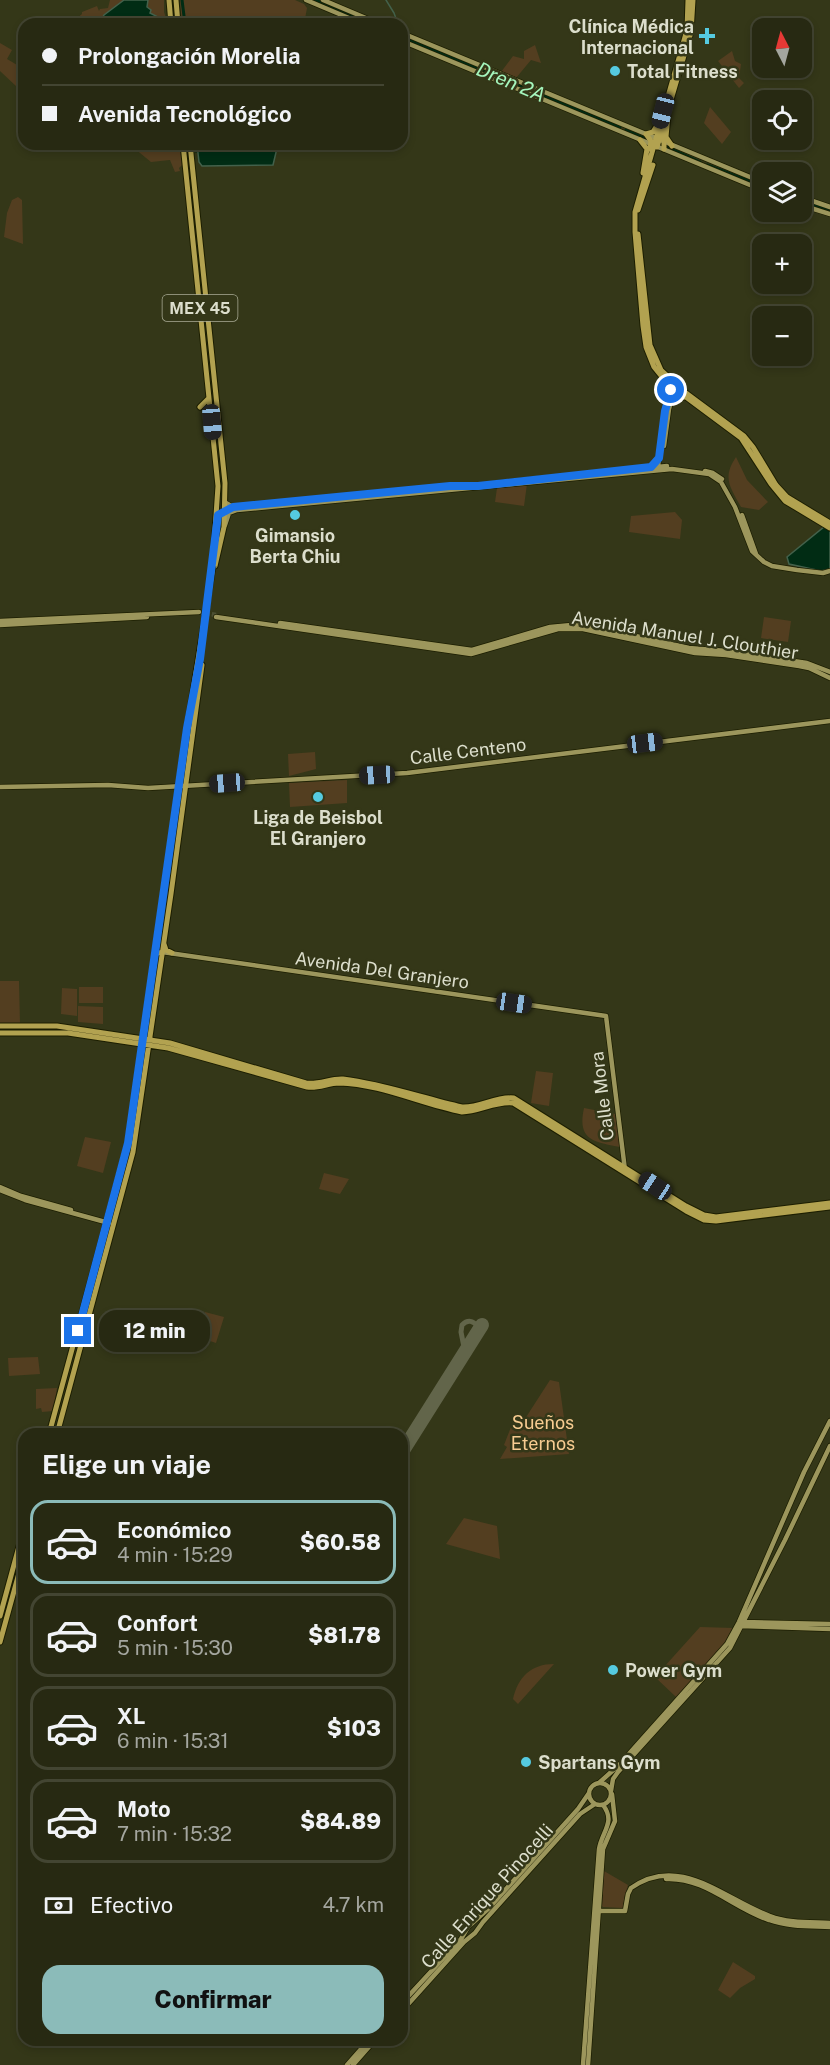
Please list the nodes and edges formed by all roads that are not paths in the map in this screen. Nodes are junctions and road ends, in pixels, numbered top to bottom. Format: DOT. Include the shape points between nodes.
graph roads {
  1 [pos="169,0"];
  2 [pos="176,0"];
  3 [pos="306,0"];
  4 [pos="323,0"];
  5 [pos="688,0"];
  6 [pos="693,0"];
  7 [pos="336,9"];
  8 [pos="171,18"];
  9 [pos="178,18"];
  10 [pos="352,18"];
  11 [pos="362,18"];
  12 [pos="408,36"];
  13 [pos="408,43"];
  14 [pos="458,60"];
  15 [pos="671,89"];
  16 [pos="665,112"];
  17 [pos="626,126"];
  18 [pos="623,133"];
  19 [pos="646,134"];
  20 [pos="639,140"];
  21 [pos="659,140"];
  22 [pos="661,147"];
  23 [pos="184,150"];
  24 [pos="191,150"];
  25 [pos="655,157"];
  26 [pos="705,160"];
  27 [pos="702,166"];
  28 [pos="644,176"];
  29 [pos="752,178"];
  30 [pos="752,186"];
  31 [pos="641,200"];
  32 [pos="812,201"];
  33 [pos="830,207"];
  34 [pos="190,208"];
  35 [pos="197,208"];
  36 [pos="812,208"];
  37 [pos="830,214"];
  38 [pos="635,237"];
  39 [pos="639,245"];
  40 [pos="195,256"];
  41 [pos="202,257"];
  42 [pos="643,326"];
  43 [pos="648,332"];
  44 [pos="212,353"];
  45 [pos="205,356"];
  46 [pos="197,358"];
  47 [pos="206,366"];
  48 [pos="676,391"];
  49 [pos="209,398"];
  50 [pos="200,406"];
  51 [pos="661,458"];
  52 [pos="668,465"];
  53 [pos="660,466"];
  54 [pos="651,467"];
  55 [pos="266,506"];
  56 [pos="230,510"];
  57 [pos="218,515"];
  58 [pos="830,521"];
  59 [pos="830,528"];
  60 [pos="756,554"];
  61 [pos="214,566"];
  62 [pos="830,571"];
  63 [pos="199,613"];
  64 [pos="0,623"];
  65 [pos="830,672"];
  66 [pos="830,678"];
  67 [pos="830,721"];
  68 [pos="190,728"];
  69 [pos="179,786"];
  70 [pos="186,786"];
  71 [pos="0,787"];
  72 [pos="168,866"];
  73 [pos="175,867"];
  74 [pos="166,874"];
  75 [pos="173,877"];
  76 [pos="164,944"];
  77 [pos="162,952"];
  78 [pos="172,953"];
  79 [pos="155,954"];
  80 [pos="153,993"];
  81 [pos="152,1001"];
  82 [pos="606,1016"];
  83 [pos="146,1021"];
  84 [pos="0,1026"];
  85 [pos="151,1030"];
  86 [pos="0,1033"];
  87 [pos="129,1040"];
  88 [pos="146,1042"];
  89 [pos="165,1045"];
  90 [pos="147,1058"];
  91 [pos="140,1061"];
  92 [pos="327,1085"];
  93 [pos="335,1090"];
  94 [pos="138,1097"];
  95 [pos="134,1104"];
  96 [pos="139,1114"];
  97 [pos="624,1169"];
  98 [pos="0,1188"];
  99 [pos="830,1205"];
  100 [pos="108,1221"];
  101 [pos="115,1223"];
  102 [pos="830,1421"];
  103 [pos="51,1428"];
  104 [pos="59,1428"];
  105 [pos="830,1446"];
  106 [pos="789,1506"];
  107 [pos="798,1513"];
  108 [pos="18,1561"];
  109 [pos="17,1567"];
  110 [pos="758,1574"];
  111 [pos="767,1576"];
  112 [pos="764,1583"];
  113 [pos="754,1585"];
  114 [pos="751,1592"];
  115 [pos="759,1593"];
  116 [pos="0,1616"];
  117 [pos="741,1624"];
  118 [pos="750,1624"];
  119 [pos="797,1624"];
  120 [pos="830,1624"];
  121 [pos="779,1628"];
  122 [pos="830,1629"];
  123 [pos="0,1642"];
  124 [pos="600,1782"];
  125 [pos="589,1793"];
  126 [pos="612,1793"];
  127 [pos="595,1804"];
  128 [pos="603,1805"];
  129 [pos="596,1874"];
  130 [pos="600,1888"];
  131 [pos="598,1908"];
  132 [pos="830,1925"];
  133 [pos="408,1996"];
  134 [pos="408,2004"];
  135 [pos="364,2046"];
  136 [pos="370,2046"];
  137 [pos="347,2065"];
  138 [pos="353,2065"];
  139 [pos="583,2065"];
  140 [pos="588,2065"];
  1 -- 8 [label="main road"];
  2 -- 9 [label="main road"];
  3 -- 7 [label="main road"];
  4 -- 7 [label="main road"];
  5 -- 15 [label="main road" via="688,25"];
  6 -- 15 [label="main road" via="691,32"];
  7 -- 10 [label="main road"];
  7 -- 11 [label="main road"];
  12 -- 14 [label="main road"];
  13 -- 14 [label="main road"];
  14 -- 17 [label="main road"];
  14 -- 18 [label="main road"];
  15 -- 16 [label="main road"];
  16 -- 19 [label="main road" via="655,130"];
  16 -- 21 [label="main road"];
  16 -- 22 [label="main road" via="669,116"];
  17 -- 18 [label="main road"];
  17 -- 19 [label="main road"];
  18 -- 20 [label="main road"];
  19 -- 21 [label="main road"];
  19 -- 22 [label="main road"];
  20 -- 22 [label="main road"];
  20 -- 28 [label="main road" via="647,149"];
  21 -- 22 [label="main road"];
  21 -- 22 [label="main road"];
  22 -- 25 [label="main road"];
  22 -- 25 [label="main road"];
  22 -- 26 [label="main road"];
  22 -- 27 [label="main road"];
  22 -- 28 [label="main road"];
  23 -- 34 [label="main road, MEX 45"];
  24 -- 35 [label="main road, MEX 45"];
  25 -- 31 [label="main road"];
  26 -- 27 [label="main road"];
  26 -- 29 [label="main road"];
  27 -- 30 [label="main road"];
  28 -- 31 [label="main road"];
  28 -- 38 [label="main road" via="635,212"];
  31 -- 39 [label="main road" via="637,220"];
  32 -- 33 [label="main road"];
  34 -- 35 [label="main road"];
  34 -- 40 [label="main road, MEX 45"];
  35 -- 41 [label="main road, MEX 45"];
  36 -- 37 [label="main road"];
  38 -- 39 [label="main road"];
  38 -- 42 [label="main road"];
  39 -- 43 [label="main road"];
  40 -- 41 [label="main road"];
  40 -- 45 [label="main road, MEX 45"];
  41 -- 44 [label="main road, MEX 45"];
  42 -- 43 [label="main road"];
  42 -- 48 [label="main road" via="654,367"];
  43 -- 48 [label="main road" via="655,360"];
  44 -- 45 [label="main road"];
  44 -- 56 [label="main road, MEX 45" via="226,503"];
  45 -- 47 [label="main road, MEX 45"];
  46 -- 47 [label="main road"];
  47 -- 49 [label="main road, MEX 45"];
  48 -- 51 [label="main road"];
  48 -- 58 [label="main road" via="744,435 778,488"];
  48 -- 59 [label="main road" via="741,438 785,501"];
  49 -- 50 [label="main road"];
  49 -- 57 [label="main road, MEX 45"];
  51 -- 52 [label="main road"];
  51 -- 53 [label="main road"];
  51 -- 54 [label="main road"];
  52 -- 53 [label="main road"];
  52 -- 60 [label="main road" via="711,472 721,478 739,508"];
  53 -- 54 [label="main road"];
  54 -- 55 [label="main road"];
  55 -- 56 [label="main road"];
  55 -- 60 [label="main road" via="672,469 709,474 721,482"];
  56 -- 57 [label="main road"];
  56 -- 61 [label="main road, MEX 45"];
  57 -- 61 [label="main road, MEX 45"];
  60 -- 62 [label="main road" via="772,566"];
  61 -- 68 [label="main road, MEX 45, bridge"];
  63 -- 64 [label="main road"];
  65 -- 66 [label="main road, Avenida Manuel J. Clouthier" via="807,663 689,648 582,624 549,627 472,650 216,616 471,654 552,630 583,628 695,653 809,668"];
  67 -- 70 [label="main road, Calle Centeno" via="407,773"];
  68 -- 69 [label="main road, MEX 45"];
  68 -- 70 [label="main road, MEX 45"];
  69 -- 70 [label="main road, Calle Centeno"];
  69 -- 71 [label="main road, Calle Centeno"];
  69 -- 72 [label="main road, MEX 45"];
  70 -- 73 [label="main road, MEX 45"];
  72 -- 73 [label="main road"];
  72 -- 74 [label="main road, MEX 45"];
  73 -- 75 [label="main road, MEX 45"];
  74 -- 75 [label="main road"];
  74 -- 79 [label="main road, MEX 45"];
  75 -- 76 [label="main road, MEX 45"];
  76 -- 77 [label="main road, MEX 45"];
  76 -- 78 [label="main road"];
  77 -- 78 [label="main road, Avenida Del Granjero"];
  77 -- 79 [label="main road, Avenida Del Granjero"];
  77 -- 80 [label="main road, MEX 45"];
  78 -- 82 [label="main road, Avenida Del Granjero"];
  79 -- 80 [label="main road, MEX 45"];
  80 -- 81 [label="main road, MEX 45"];
  81 -- 83 [label="main road, MEX 45"];
  81 -- 85 [label="main road, MEX 45"];
  82 -- 97 [label="main road, Calle Mora"];
  83 -- 87 [label="main road" via="141,1033"];
  83 -- 88 [label="main road, MEX 45"];
  84 -- 87 [label="main road" via="57,1026"];
  85 -- 88 [label="main road, MEX 45"];
  85 -- 89 [label="main road" via="155,1039"];
  86 -- 87 [label="main road" via="57,1032"];
  87 -- 88 [label="main road"];
  87 -- 91 [label="main road" via="138,1049"];
  88 -- 89 [label="main road"];
  88 -- 90 [label="main road, MEX 45"];
  88 -- 91 [label="main road, MEX 45"];
  89 -- 90 [label="main road" via="152,1050"];
  89 -- 92 [label="main road" via="307,1088"];
  89 -- 97 [label="main road" via="182,1046 309,1083 336,1079 376,1084 465,1107 514,1098"];
  90 -- 94 [label="main road, MEX 45"];
  91 -- 94 [label="main road, MEX 45"];
  92 -- 93 [label="main road"];
  92 -- 97 [label="main road" via="380,1089 464,1112 513,1103"];
  94 -- 95 [label="main road, MEX 45"];
  94 -- 96 [label="main road, MEX 45"];
  95 -- 96 [label="main road"];
  95 -- 100 [label="main road, MEX 45"];
  96 -- 101 [label="main road, MEX 45"];
  97 -- 99 [label="main road" via="686,1211 709,1221"];
  98 -- 100 [label="main road"];
  100 -- 101 [label="main road"];
  100 -- 103 [label="main road, MEX 45"];
  101 -- 104 [label="main road, MEX 45"];
  102 -- 106 [label="main road"];
  105 -- 107 [label="main road"];
  106 -- 107 [label="main road"];
  106 -- 110 [label="main road"];
  107 -- 111 [label="main road"];
  108 -- 109 [label="main road"];
  109 -- 116 [label="main road"];
  109 -- 123 [label="main road"];
  110 -- 111 [label="main road"];
  110 -- 112 [label="main road" via="759,1582"];
  110 -- 113 [label="main road"];
  111 -- 112 [label="main road"];
  112 -- 115 [label="main road"];
  113 -- 114 [label="main road"];
  113 -- 115 [label="main road" via="758,1585"];
  114 -- 115 [label="main road"];
  114 -- 117 [label="main road"];
  115 -- 117 [label="main road"];
  117 -- 118 [label="main road"];
  117 -- 124 [label="main road" via="620,1765"];
  117 -- 126 [label="main road" via="728,1651 615,1776"];
  118 -- 119 [label="main road"];
  118 -- 121 [label="main road"];
  119 -- 120 [label="main road"];
  119 -- 121 [label="main road"];
  121 -- 122 [label="main road"];
  124 -- 125 [label="main road" via="592,1785"];
  124 -- 126 [label="main road"];
  125 -- 127 [label="main road"];
  125 -- 133 [label="main road, Calle Enrique Pinocelli"];
  126 -- 128 [label="main road"];
  126 -- 130 [label="main road" via="616,1818 604,1845"];
  127 -- 128 [label="main road"];
  127 -- 134 [label="main road, Calle Enrique Pinocelli" via="580,1814"];
  128 -- 129 [label="main road" via="609,1820 600,1840"];
  129 -- 130 [label="main road" via="600,1874"];
  129 -- 131 [label="main road"];
  130 -- 131 [label="main road"];
  131 -- 132 [label="main road" via="625,1911 631,1888 660,1876 686,1877 771,1917"];
  131 -- 139 [label="main road"];
  131 -- 140 [label="main road"];
  135 -- 137 [label="main road"];
  136 -- 138 [label="main road"];
}
